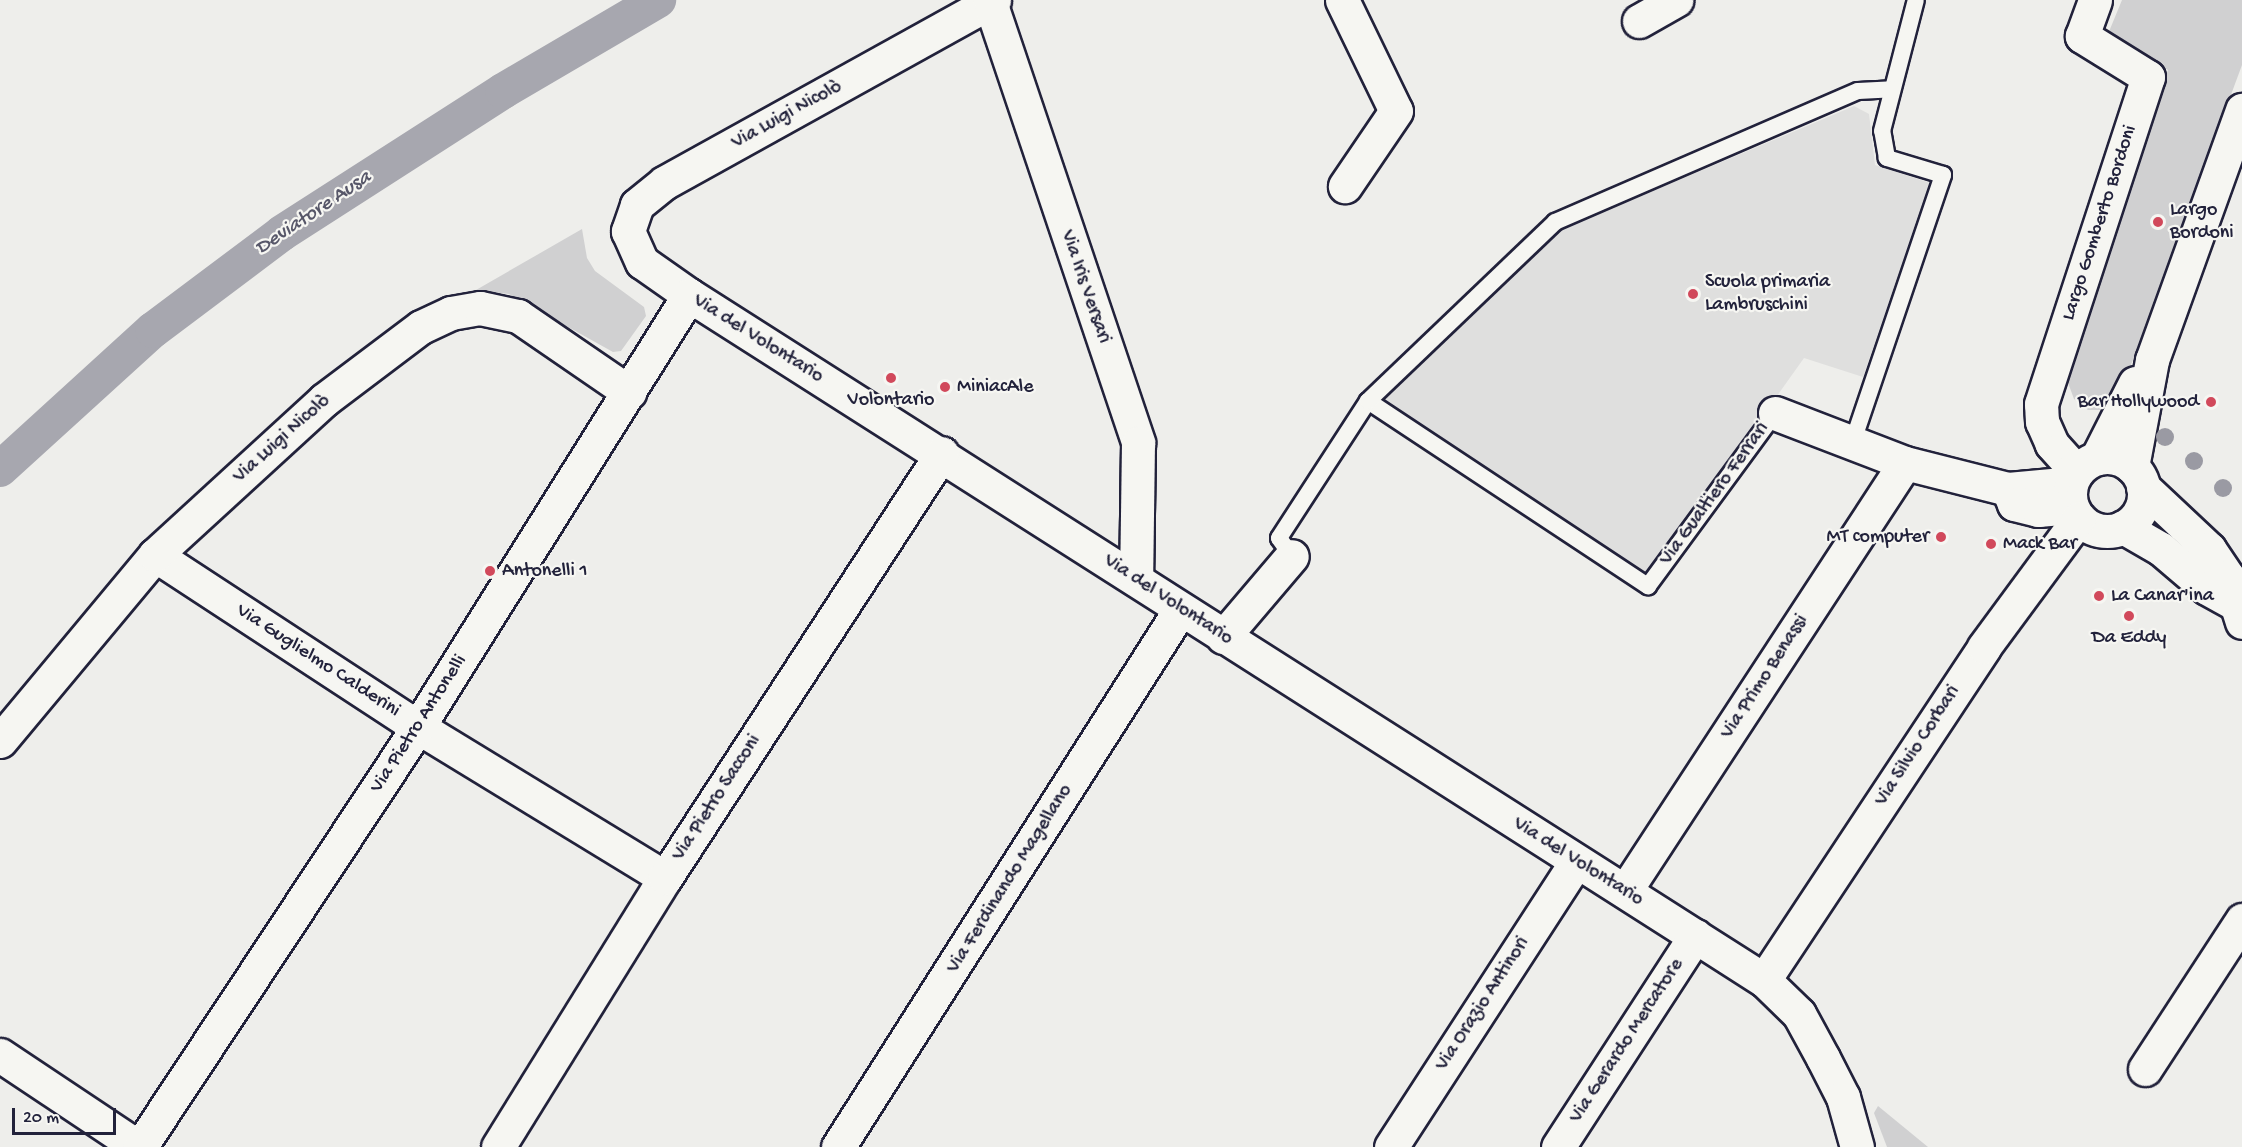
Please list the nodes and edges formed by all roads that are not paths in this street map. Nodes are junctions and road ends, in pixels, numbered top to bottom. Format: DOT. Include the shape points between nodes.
graph roads {
  1 [pos="1342,0"];
  2 [pos="1676,0"];
  3 [pos="1916,0"];
  4 [pos="2095,0"];
  5 [pos="992,1"];
  6 [pos="1639,21"];
  7 [pos="1892,89"];
  8 [pos="2242,110"];
  9 [pos="1345,186"];
  10 [pos="642,262"];
  11 [pos="689,295"];
  12 [pos="2152,360"];
  13 [pos="629,392"];
  14 [pos="1368,401"];
  15 [pos="1775,413"];
  16 [pos="1853,441"];
  17 [pos="942,453"];
  18 [pos="1905,463"];
  19 [pos="2137,477"];
  20 [pos="2079,488"];
  21 [pos="2123,527"];
  22 [pos="155,555"];
  23 [pos="1292,556"];
  24 [pos="1136,579"];
  25 [pos="1180,610"];
  26 [pos="2238,613"];
  27 [pos="1223,637"];
  28 [pos="418,727"];
  29 [pos="0,741"];
  30 [pos="1575,862"];
  31 [pos="665,878"];
  32 [pos="1625,891"];
  33 [pos="2242,920"];
  34 [pos="1695,936"];
  35 [pos="1764,980"];
  36 [pos="0,1055"];
  37 [pos="2145,1069"];
  38 [pos="139,1147"];
  39 [pos="498,1147"];
  40 [pos="838,1147"];
  41 [pos="1391,1147"];
  42 [pos="1558,1147"];
  43 [pos="1857,1147"];
  1 -- 9 [label="street" via="1396,111"];
  2 -- 6 [label="street"];
  3 -- 7 [label="lane"];
  4 -- 20 [label="street, Largo Gomberto Bordoni" via="2082,36 2148,77 2041,404 2042,422"];
  5 -- 10 [label="street, Via Luigi Nicolò" via="664,183 636,205 628,231"];
  5 -- 24 [label="street, Via Iris Versari" via="1138,443"];
  7 -- 14 [label="lane" via="1858,91 1555,222"];
  7 -- 16 [label="lane" via="1882,131 1887,158 1943,175"];
  8 -- 12 [label="street"];
  10 -- 11 [label="street, Via del Volontario"];
  11 -- 13 [label="street, Via Pietro Antonelli"];
  11 -- 17 [label="street, Via del Volontario"];
  12 -- 19 [label="street"];
  12 -- 20 [label="street" via="2138,376"];
  13 -- 22 [label="street, Via Luigi Nicolò" via="518,316 480,308 451,313 421,327 324,400"];
  13 -- 28 [label="street, Via Pietro Antonelli"];
  14 -- 15 [label="lane, Via Gualtiero Ferrari" via="1648,586"];
  14 -- 23 [label="lane" via="1279,538"];
  15 -- 16 [label="street, Via Gualtiero Ferrari"];
  16 -- 18 [label="street, Via Gualtiero Ferrari"];
  17 -- 24 [label="street, Via del Volontario"];
  17 -- 31 [label="street, Via Pietro Sacconi"];
  18 -- 20 [label="street, Via Gualtiero Ferrari" via="2007,489"];
  18 -- 32 [label="street, Via Primo Benassi"];
  19 -- 20 [label="street" via="2110,457"];
  19 -- 21 [label="street" via="2140,510"];
  19 -- 26 [label="street" via="2209,549 2228,577"];
  20 -- 21 [label="street" via="2100,530"];
  20 -- 35 [label="street, Via Silvio Corbari" via="1984,647"];
  21 -- 26 [label="street" via="2161,549"];
  22 -- 28 [label="street, Via Guglielmo Calderini"];
  22 -- 29 [label="street, Via Luigi Nicolò"];
  23 -- 27 [label="street"];
  24 -- 25 [label="street, Via del Volontario"];
  25 -- 27 [label="street, Via del Volontario"];
  25 -- 40 [label="street, Via Ferdinando Magellano"];
  27 -- 30 [label="street, Via del Volontario"];
  28 -- 31 [label="street, Via Guglielmo Calderini"];
  28 -- 38 [label="street, Via Pietro Antonelli"];
  30 -- 32 [label="street, Via del Volontario"];
  30 -- 41 [label="street, Via Orazio Antinori"];
  31 -- 39 [label="street, Via Pietro Sacconi"];
  32 -- 34 [label="street, Via del Volontario"];
  33 -- 37 [label="street"];
  34 -- 35 [label="street, Via del Volontario"];
  34 -- 42 [label="street, Via Gerardo Mercatore"];
  35 -- 43 [label="street, Via del Volontario" via="1799,1014 1819,1049 1843,1097"];
  36 -- 38 [label="street"];
}
